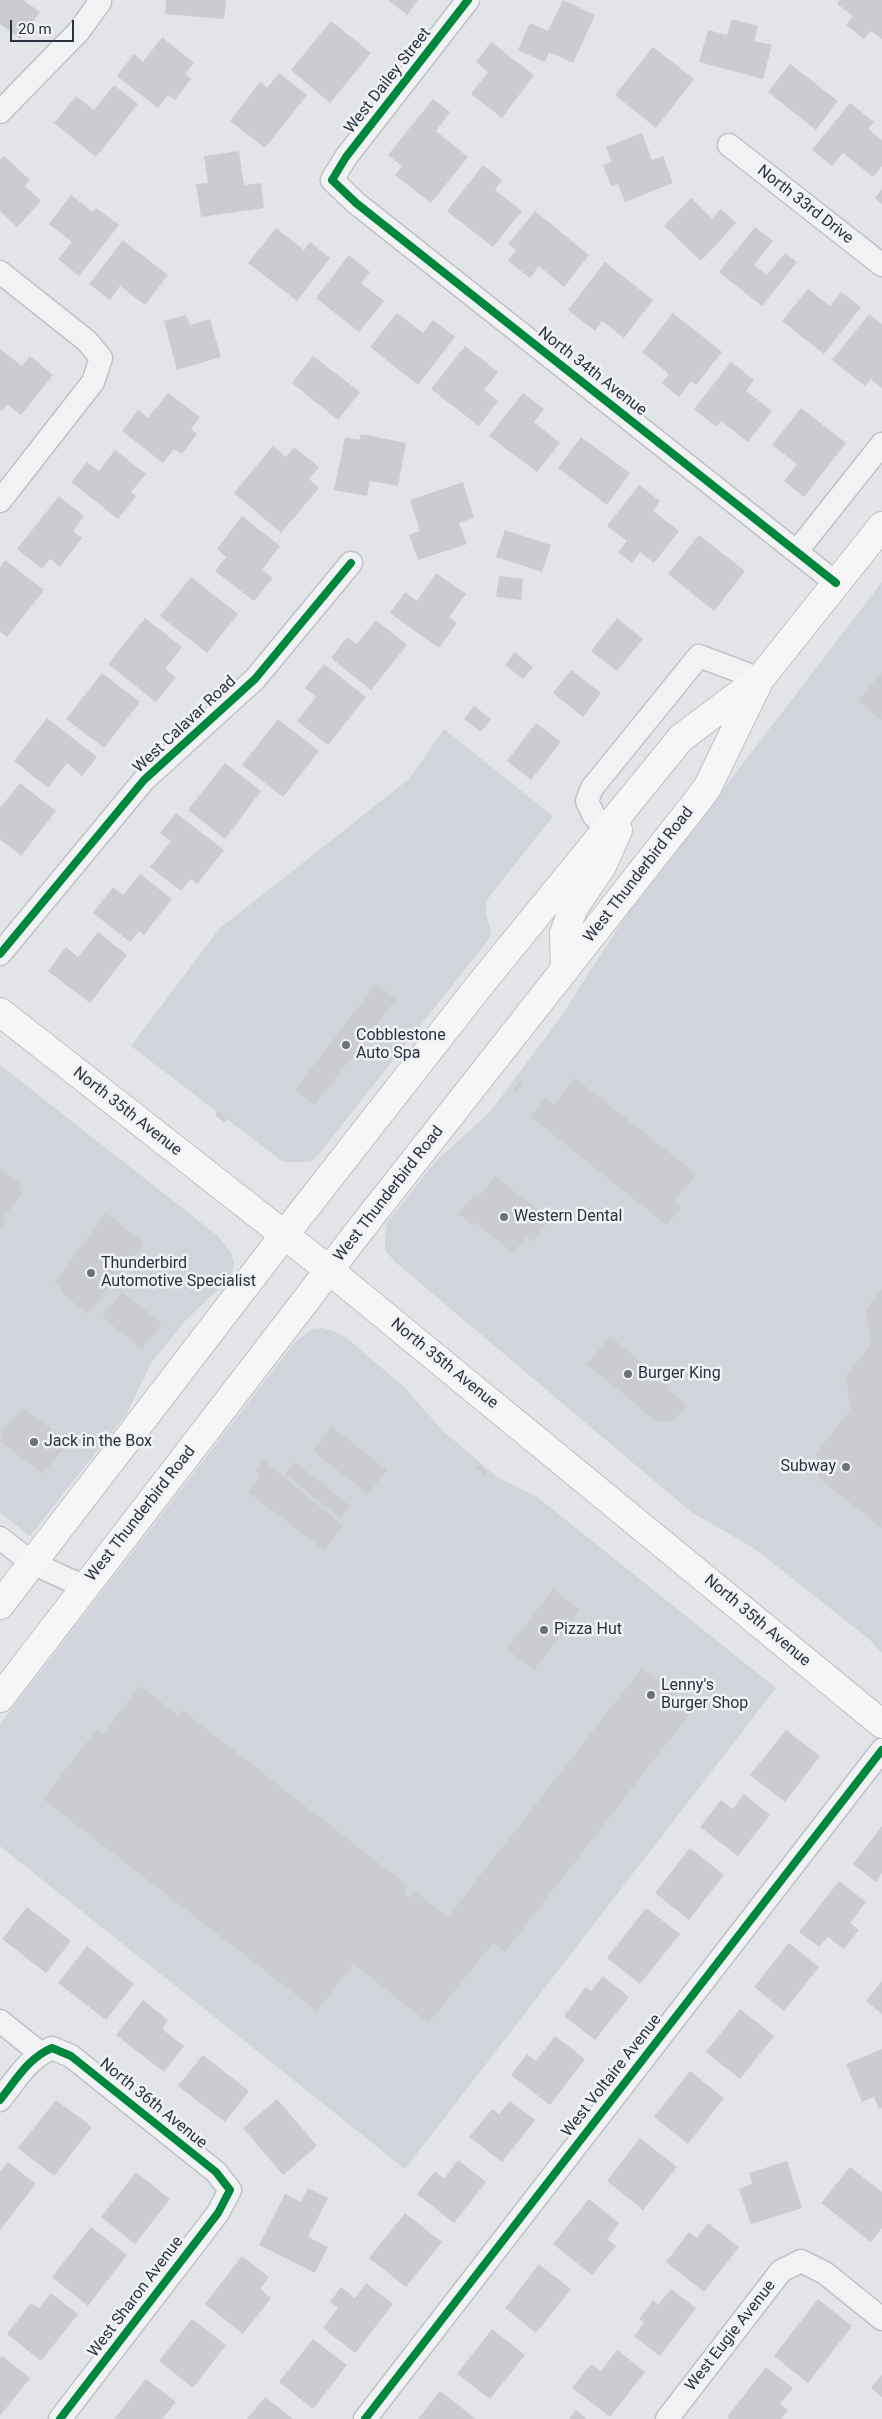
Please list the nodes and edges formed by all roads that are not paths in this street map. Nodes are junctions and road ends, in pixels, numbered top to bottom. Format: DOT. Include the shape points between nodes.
graph roads {
  1 [pos="468,0"];
  2 [pos="99,1"];
  3 [pos="0,112"];
  4 [pos="729,145"];
  5 [pos="332,180"];
  6 [pos="882,265"];
  7 [pos="0,272"];
  8 [pos="882,444"];
  9 [pos="0,501"];
  10 [pos="882,526"];
  11 [pos="797,551"];
  12 [pos="351,563"];
  13 [pos="836,583"];
  14 [pos="760,679"];
  15 [pos="632,798"];
  16 [pos="607,828"];
  17 [pos="0,954"];
  18 [pos="564,970"];
  19 [pos="0,1012"];
  20 [pos="285,1234"];
  21 [pos="329,1270"];
  22 [pos="0,1538"];
  23 [pos="32,1563"];
  24 [pos="85,1587"];
  25 [pos="0,1605"];
  26 [pos="0,1698"];
  27 [pos="882,1724"];
  28 [pos="882,1750"];
  29 [pos="0,2021"];
  30 [pos="46,2051"];
  31 [pos="0,2100"];
  32 [pos="230,2190"];
  33 [pos="882,2319"];
  34 [pos="60,2419"];
  35 [pos="365,2419"];
  36 [pos="668,2419"];
  1 -- 5 [label="street, West Dailey Street" via="346,157"];
  2 -- 3 [label="street" via="80,30"];
  4 -- 6 [label="street, North 33rd Drive"];
  5 -- 11 [label="street, North 34th Avenue" via="356,203"];
  7 -- 9 [label="street" via="87,341 101,358 92,382"];
  8 -- 11 [label="street"];
  10 -- 13 [label="main road, West Thunderbird Road"];
  11 -- 13 [label="street, North 34th Avenue"];
  12 -- 17 [label="street, West Calavar Road" via="255,679 144,780"];
  13 -- 14 [label="main road, West Thunderbird Road"];
  14 -- 15 [label="main road, West Thunderbird Road" via="681,738"];
  14 -- 16 [label="street" via="699,656 592,788 587,801 594,816"];
  14 -- 18 [label="main road, West Thunderbird Road" via="707,788"];
  15 -- 16 [label="main road, West Thunderbird Road"];
  15 -- 18 [label="main road" via="602,866 574,907 564,933"];
  16 -- 20 [label="main road, West Thunderbird Road"];
  18 -- 21 [label="main road, West Thunderbird Road"];
  19 -- 20 [label="main road, North 35th Avenue"];
  20 -- 21 [label="main road, North 35th Avenue"];
  20 -- 23 [label="main road, West Thunderbird Road"];
  21 -- 24 [label="main road, West Thunderbird Road"];
  21 -- 27 [label="main road, North 35th Avenue"];
  22 -- 23 [label="street"];
  23 -- 24 [label="street"];
  23 -- 25 [label="main road, West Thunderbird Road"];
  24 -- 26 [label="main road, West Thunderbird Road"];
  28 -- 35 [label="street, West Voltaire Avenue"];
  29 -- 30 [label="street, North 36th Avenue"];
  30 -- 31 [label="street" via="32,2058"];
  30 -- 32 [label="street, North 36th Avenue" via="71,2056 216,2172"];
  32 -- 34 [label="street, West Sharon Avenue" via="218,2213"];
  33 -- 36 [label="street, West Eugie Avenue" via="825,2274 801,2261 781,2271"];
}
